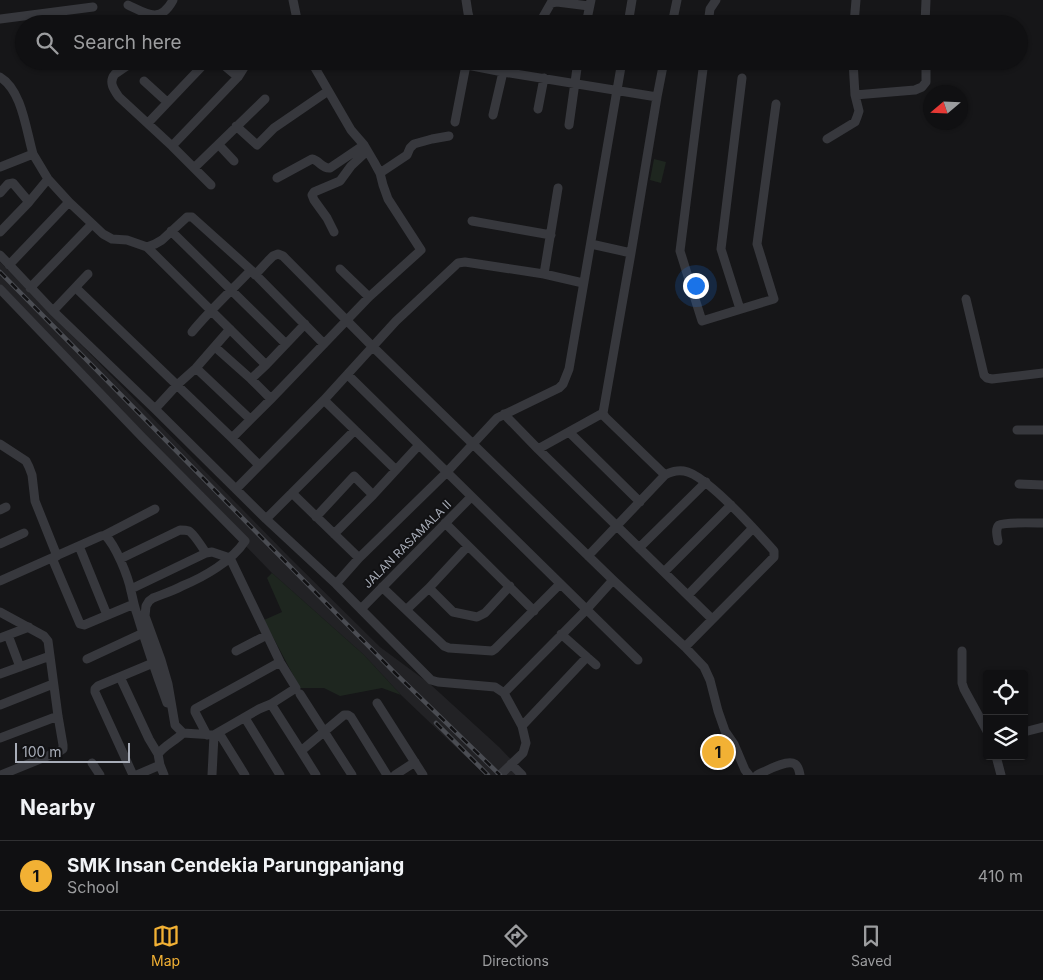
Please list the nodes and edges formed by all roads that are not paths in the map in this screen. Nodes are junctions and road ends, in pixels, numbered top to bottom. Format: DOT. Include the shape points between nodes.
graph roads {
  1 [pos="173,0"];
  2 [pos="292,0"];
  3 [pos="466,0"];
  4 [pos="632,0"];
  5 [pos="677,0"];
  6 [pos="716,0"];
  7 [pos="724,0"];
  8 [pos="856,0"];
  9 [pos="926,0"];
  10 [pos="590,3"];
  11 [pos="128,5"];
  12 [pos="93,7"];
  13 [pos="31,15"];
  14 [pos="149,15"];
  15 [pos="158,15"];
  16 [pos="296,15"];
  17 [pos="469,15"];
  18 [pos="544,15"];
  19 [pos="630,15"];
  20 [pos="674,15"];
  21 [pos="709,15"];
  22 [pos="855,15"];
  23 [pos="925,15"];
  24 [pos="15,17"];
  25 [pos="0,19"];
  26 [pos="121,70"];
  27 [pos="198,70"];
  28 [pos="230,70"];
  29 [pos="242,70"];
  30 [pos="316,70"];
  31 [pos="465,70"];
  32 [pos="492,70"];
  33 [pos="577,70"];
  34 [pos="620,70"];
  35 [pos="662,70"];
  36 [pos="703,70"];
  37 [pos="854,70"];
  38 [pos="926,70"];
  39 [pos="503,72"];
  40 [pos="0,77"];
  41 [pos="238,77"];
  42 [pos="544,78"];
  43 [pos="742,78"];
  44 [pos="144,81"];
  45 [pos="576,84"];
  46 [pos="328,91"];
  47 [pos="617,91"];
  48 [pos="855,95"];
  49 [pos="657,97"];
  50 [pos="265,99"];
  51 [pos="167,102"];
  52 [pos="776,104"];
  53 [pos="538,109"];
  54 [pos="493,116"];
  55 [pos="148,122"];
  56 [pos="454,122"];
  57 [pos="569,125"];
  58 [pos="236,126"];
  59 [pos="449,136"];
  60 [pos="827,139"];
  61 [pos="172,146"];
  62 [pos="219,146"];
  63 [pos="365,148"];
  64 [pos="33,154"];
  65 [pos="234,161"];
  66 [pos="0,167"];
  67 [pos="194,168"];
  68 [pos="380,173"];
  69 [pos="48,178"];
  70 [pos="277,178"];
  71 [pos="211,185"];
  72 [pos="558,188"];
  73 [pos="0,193"];
  74 [pos="29,202"];
  75 [pos="70,202"];
  76 [pos="472,221"];
  77 [pos="92,224"];
  78 [pos="171,231"];
  79 [pos="0,232"];
  80 [pos="334,232"];
  81 [pos="551,235"];
  82 [pos="591,244"];
  83 [pos="147,247"];
  84 [pos="631,253"];
  85 [pos="0,256"];
  86 [pos="9,265"];
  87 [pos="340,269"];
  88 [pos="253,273"];
  89 [pos="88,274"];
  90 [pos="544,274"];
  91 [pos="584,283"];
  92 [pos="30,288"];
  93 [pos="76,288"];
  94 [pos="0,289"];
  95 [pos="231,291"];
  96 [pos="369,297"];
  97 [pos="966,298"];
  98 [pos="740,309"];
  99 [pos="210,310"];
  100 [pos="54,311"];
  101 [pos="347,320"];
  102 [pos="304,324"];
  103 [pos="230,329"];
  104 [pos="192,332"];
  105 [pos="286,344"];
  106 [pos="324,344"];
  107 [pos="372,346"];
  108 [pos="215,347"];
  109 [pos="266,365"];
  110 [pos="196,368"];
  111 [pos="1043,373"];
  112 [pos="348,375"];
  113 [pos="251,378"];
  114 [pos="177,385"];
  115 [pos="271,400"];
  116 [pos="324,400"];
  117 [pos="155,408"];
  118 [pos="603,413"];
  119 [pos="504,414"];
  120 [pos="250,419"];
  121 [pos="355,430"];
  122 [pos="1017,430"];
  123 [pos="1043,430"];
  124 [pos="569,432"];
  125 [pos="232,438"];
  126 [pos="473,443"];
  127 [pos="0,444"];
  128 [pos="419,445"];
  129 [pos="538,449"];
  130 [pos="259,465"];
  131 [pos="396,470"];
  132 [pos="446,473"];
  133 [pos="665,475"];
  134 [pos="706,482"];
  135 [pos="1019,484"];
  136 [pos="1043,485"];
  137 [pos="236,489"];
  138 [pos="292,493"];
  139 [pos="373,495"];
  140 [pos="471,497"];
  141 [pos="640,502"];
  142 [pos="731,505"];
  143 [pos="154,509"];
  144 [pos="316,517"];
  145 [pos="266,519"];
  146 [pos="445,523"];
  147 [pos="1043,523"];
  148 [pos="618,526"];
  149 [pos="754,528"];
  150 [pos="24,534"];
  151 [pos="105,534"];
  152 [pos="334,534"];
  153 [pos="998,540"];
  154 [pos="0,544"];
  155 [pos="79,546"];
  156 [pos="468,546"];
  157 [pos="639,548"];
  158 [pos="206,553"];
  159 [pos="588,556"];
  160 [pos="54,557"];
  161 [pos="230,558"];
  162 [pos="359,558"];
  163 [pos="120,559"];
  164 [pos="664,572"];
  165 [pos="613,580"];
  166 [pos="0,581"];
  167 [pos="336,584"];
  168 [pos="560,584"];
  169 [pos="382,586"];
  170 [pos="510,586"];
  171 [pos="429,588"];
  172 [pos="131,589"];
  173 [pos="688,595"];
  174 [pos="134,604"];
  175 [pos="361,609"];
  176 [pos="406,610"];
  177 [pos="586,610"];
  178 [pos="534,611"];
  179 [pos="0,612"];
  180 [pos="107,615"];
  181 [pos="712,619"];
  182 [pos="29,627"];
  183 [pos="143,633"];
  184 [pos="562,634"];
  185 [pos="267,635"];
  186 [pos="4,637"];
  187 [pos="685,647"];
  188 [pos="236,651"];
  189 [pos="962,651"];
  190 [pos="50,656"];
  191 [pos="587,657"];
  192 [pos="87,658"];
  193 [pos="638,660"];
  194 [pos="280,662"];
  195 [pos="153,663"];
  196 [pos="596,665"];
  197 [pos="20,667"];
  198 [pos="0,674"];
  199 [pos="120,677"];
  200 [pos="53,684"];
  201 [pos="504,693"];
  202 [pos="300,694"];
  203 [pos="377,703"];
  204 [pos="271,704"];
  205 [pos="0,705"];
  206 [pos="58,716"];
  207 [pos="245,718"];
  208 [pos="983,724"];
  209 [pos="175,725"];
  210 [pos="522,726"];
  211 [pos="1043,727"];
  212 [pos="1028,731"];
  213 [pos="324,732"];
  214 [pos="183,733"];
  215 [pos="213,734"];
  216 [pos="0,738"];
  217 [pos="301,751"];
  218 [pos="158,754"];
  219 [pos="997,760"];
  220 [pos="415,762"];
  221 [pos="92,763"];
  222 [pos="160,765"];
  223 [pos="516,769"];
  224 [pos="1,775"];
  225 [pos="100,775"];
  226 [pos="135,775"];
  227 [pos="164,775"];
  228 [pos="212,775"];
  229 [pos="245,775"];
  230 [pos="280,775"];
  231 [pos="316,775"];
  232 [pos="352,775"];
  233 [pos="387,775"];
  234 [pos="395,775"];
  235 [pos="422,775"];
  236 [pos="500,775"];
  237 [pos="750,775"];
  238 [pos="757,775"];
  239 [pos="800,775"];
  240 [pos="1001,775"];
  1 -- 15 [label="street"];
  2 -- 16 [label="street"];
  3 -- 17 [label="street"];
  4 -- 19 [label="street"];
  5 -- 20 [label="street"];
  6 -- 7 [label="street"];
  6 -- 21 [label="street"];
  8 -- 22 [label="street"];
  9 -- 23 [label="street"];
  10 -- 18 [label="street" via="551,3"];
  11 -- 14 [label="street"];
  12 -- 13 [label="street"];
  24 -- 25 [label="street"];
  26 -- 55 [label="street" via="112,77 114,91"];
  27 -- 51 [label="street"];
  28 -- 41 [label="street"];
  29 -- 41 [label="street"];
  30 -- 46 [label="street"];
  31 -- 56 [label="street"];
  32 -- 39 [label="street"];
  33 -- 45 [label="street"];
  34 -- 47 [label="street"];
  35 -- 49 [label="street"];
  36 -- 98 [label="street" via="680,251 702,321"];
  37 -- 48 [label="street"];
  38 -- 48 [label="street" via="926,82 920,89"];
  39 -- 42 [label="street"];
  39 -- 54 [label="street"];
  40 -- 64 [label="street" via="11,86 19,101"];
  41 -- 61 [label="street"];
  42 -- 45 [label="street"];
  42 -- 53 [label="street"];
  43 -- 98 [label="street" via="722,249"];
  44 -- 51 [label="street"];
  45 -- 47 [label="street"];
  45 -- 57 [label="street"];
  46 -- 58 [label="street" via="274,128 257,145"];
  46 -- 63 [label="street"];
  47 -- 49 [label="street"];
  47 -- 82 [label="street"];
  48 -- 60 [label="street" via="859,111 854,122"];
  49 -- 84 [label="street"];
  50 -- 58 [label="street"];
  51 -- 55 [label="street"];
  52 -- 98 [label="street" via="757,244 774,299"];
  55 -- 61 [label="street"];
  58 -- 62 [label="street"];
  59 -- 68 [label="street" via="414,144 407,155"];
  61 -- 67 [label="street"];
  62 -- 65 [label="street"];
  62 -- 67 [label="street"];
  63 -- 68 [label="street"];
  63 -- 70 [label="street" via="330,168 312,159"];
  63 -- 80 [label="street" via="340,181 312,195"];
  64 -- 66 [label="street"];
  64 -- 69 [label="street"];
  67 -- 71 [label="street"];
  68 -- 96 [label="street" via="388,199 421,250"];
  69 -- 74 [label="street"];
  69 -- 75 [label="street"];
  72 -- 81 [label="street"];
  73 -- 74 [label="street" via="12,184"];
  74 -- 79 [label="street"];
  75 -- 77 [label="street"];
  75 -- 86 [label="street"];
  76 -- 81 [label="street"];
  77 -- 83 [label="street" via="112,239"];
  77 -- 92 [label="street"];
  78 -- 83 [label="street"];
  78 -- 88 [label="street" via="187,217 192,217"];
  78 -- 95 [label="street"];
  81 -- 90 [label="street"];
  82 -- 84 [label="street"];
  82 -- 91 [label="street"];
  83 -- 99 [label="street"];
  84 -- 118 [label="street"];
  85 -- 86 [label="street"];
  86 -- 92 [label="street"];
  87 -- 96 [label="street"];
  88 -- 95 [label="street"];
  88 -- 101 [label="street" via="274,256 283,256"];
  88 -- 102 [label="street"];
  89 -- 93 [label="street"];
  90 -- 91 [label="street"];
  90 -- 107 [label="street" via="458,263"];
  91 -- 119 [label="street" via="569,369 563,384"];
  92 -- 100 [label="street"];
  93 -- 100 [label="street"];
  93 -- 114 [label="street"];
  94 -- 161 [label="street" via="245,541"];
  95 -- 99 [label="street"];
  95 -- 105 [label="street"];
  96 -- 101 [label="street"];
  97 -- 111 [label="street" via="984,375 992,380"];
  99 -- 103 [label="street"];
  99 -- 104 [label="street"];
  100 -- 117 [label="street"];
  101 -- 106 [label="street"];
  101 -- 107 [label="street"];
  102 -- 105 [label="street"];
  102 -- 106 [label="street"];
  103 -- 108 [label="street"];
  103 -- 109 [label="street"];
  105 -- 109 [label="street"];
  106 -- 115 [label="street"];
  107 -- 112 [label="street"];
  107 -- 126 [label="street"];
  108 -- 110 [label="street"];
  108 -- 113 [label="street"];
  109 -- 113 [label="street"];
  110 -- 114 [label="street"];
  110 -- 120 [label="street"];
  112 -- 116 [label="street"];
  112 -- 128 [label="street"];
  113 -- 115 [label="street"];
  114 -- 117 [label="street"];
  114 -- 125 [label="street"];
  115 -- 120 [label="street"];
  116 -- 121 [label="street"];
  116 -- 130 [label="street"];
  117 -- 137 [label="street"];
  118 -- 124 [label="street"];
  118 -- 133 [label="street"];
  119 -- 126 [label="street"];
  119 -- 129 [label="street"];
  120 -- 125 [label="street"];
  121 -- 131 [label="street"];
  121 -- 138 [label="street"];
  122 -- 123 [label="street"];
  124 -- 129 [label="street"];
  124 -- 141 [label="street"];
  125 -- 130 [label="street"];
  126 -- 132 [label="street"];
  126 -- 159 [label="street"];
  127 -- 160 [label="street" via="30,467 35,501"];
  128 -- 131 [label="street"];
  128 -- 132 [label="street"];
  129 -- 148 [label="street"];
  130 -- 137 [label="street"];
  131 -- 139 [label="street"];
  132 -- 140 [label="street"];
  132 -- 162 [label="street"];
  133 -- 134 [label="street" via="682,470"];
  133 -- 141 [label="street"];
  134 -- 142 [label="street"];
  134 -- 157 [label="street"];
  135 -- 136 [label="street"];
  137 -- 145 [label="street"];
  138 -- 144 [label="street"];
  138 -- 145 [label="street"];
  139 -- 144 [label="street" via="354,476"];
  139 -- 152 [label="street"];
  140 -- 146 [label="street, JALAN RASAMALA II"];
  140 -- 168 [label="street"];
  141 -- 148 [label="street"];
  142 -- 149 [label="street"];
  142 -- 164 [label="street"];
  143 -- 151 [label="street"];
  144 -- 152 [label="street"];
  145 -- 167 [label="street"];
  146 -- 156 [label="street"];
  146 -- 169 [label="street, JALAN RASAMALA II"];
  147 -- 153 [label="street" via="1000,525"];
  148 -- 157 [label="street"];
  148 -- 159 [label="street"];
  149 -- 173 [label="street"];
  149 -- 181 [label="street" via="774,551 774,557"];
  150 -- 154 [label="street"];
  151 -- 155 [label="street"];
  151 -- 163 [label="street"];
  152 -- 162 [label="street"];
  155 -- 160 [label="street"];
  155 -- 180 [label="street"];
  156 -- 170 [label="street"];
  156 -- 171 [label="street"];
  157 -- 164 [label="street"];
  158 -- 161 [label="street"];
  158 -- 163 [label="street" via="190,532 180,530"];
  158 -- 172 [label="street"];
  159 -- 165 [label="street"];
  160 -- 166 [label="street"];
  160 -- 180 [label="street" via="80,624"];
  161 -- 185 [label="street"];
  161 -- 209 [label="street" via="183,586 153,598 146,606 145,616 168,684"];
  162 -- 167 [label="street"];
  163 -- 172 [label="street"];
  164 -- 173 [label="street"];
  165 -- 177 [label="street"];
  165 -- 187 [label="street"];
  167 -- 175 [label="street"];
  168 -- 177 [label="street"];
  168 -- 178 [label="street"];
  169 -- 175 [label="street, JALAN RASAMALA II"];
  169 -- 176 [label="street"];
  170 -- 171 [label="street" via="485,613 477,617 454,612"];
  170 -- 178 [label="street"];
  171 -- 176 [label="street"];
  172 -- 174 [label="street"];
  173 -- 181 [label="street"];
  174 -- 180 [label="street"];
  174 -- 183 [label="street"];
  175 -- 201 [label="street" via="431,680 495,687"];
  176 -- 178 [label="street" via="446,648 492,651"];
  177 -- 184 [label="street"];
  177 -- 193 [label="street"];
  179 -- 182 [label="street"];
  181 -- 187 [label="street"];
  182 -- 186 [label="street"];
  182 -- 190 [label="street" via="48,641"];
  183 -- 192 [label="street"];
  183 -- 195 [label="street"];
  184 -- 191 [label="street"];
  184 -- 201 [label="street"];
  185 -- 188 [label="street"];
  185 -- 194 [label="street"];
  186 -- 197 [label="street"];
  187 -- 237 [label="street" via="708,674 725,731"];
  189 -- 208 [label="street" via="962,683"];
  190 -- 197 [label="street"];
  190 -- 200 [label="street"];
  191 -- 196 [label="street"];
  191 -- 210 [label="street"];
  194 -- 204 [label="street" via="296,688"];
  194 -- 215 [label="street" via="195,709"];
  195 -- 199 [label="street"];
  195 -- 209 [label="street"];
  197 -- 198 [label="street"];
  199 -- 218 [label="street"];
  199 -- 226 [label="street" via="98,686 95,692"];
  200 -- 205 [label="street"];
  200 -- 206 [label="street"];
  201 -- 210 [label="street"];
  202 -- 213 [label="street"];
  203 -- 220 [label="street"];
  204 -- 207 [label="street"];
  204 -- 217 [label="street"];
  206 -- 216 [label="street"];
  206 -- 224 [label="street" via="63,749"];
  207 -- 215 [label="street"];
  207 -- 230 [label="street"];
  209 -- 214 [label="street"];
  210 -- 223 [label="street" via="526,743"];
  211 -- 212 [label="street"];
  213 -- 217 [label="street"];
  213 -- 232 [label="street"];
  213 -- 233 [label="street" via="344,715 351,717"];
  214 -- 215 [label="street"];
  214 -- 218 [label="street"];
  215 -- 228 [label="street"];
  215 -- 229 [label="street"];
  217 -- 231 [label="street"];
  218 -- 222 [label="street"];
  219 -- 240 [label="street"];
  220 -- 234 [label="street"];
  220 -- 235 [label="street"];
  221 -- 225 [label="street"];
  222 -- 226 [label="street"];
  222 -- 227 [label="street"];
  223 -- 236 [label="street"];
  238 -- 239 [label="street" via="790,762 798,767"];
}
